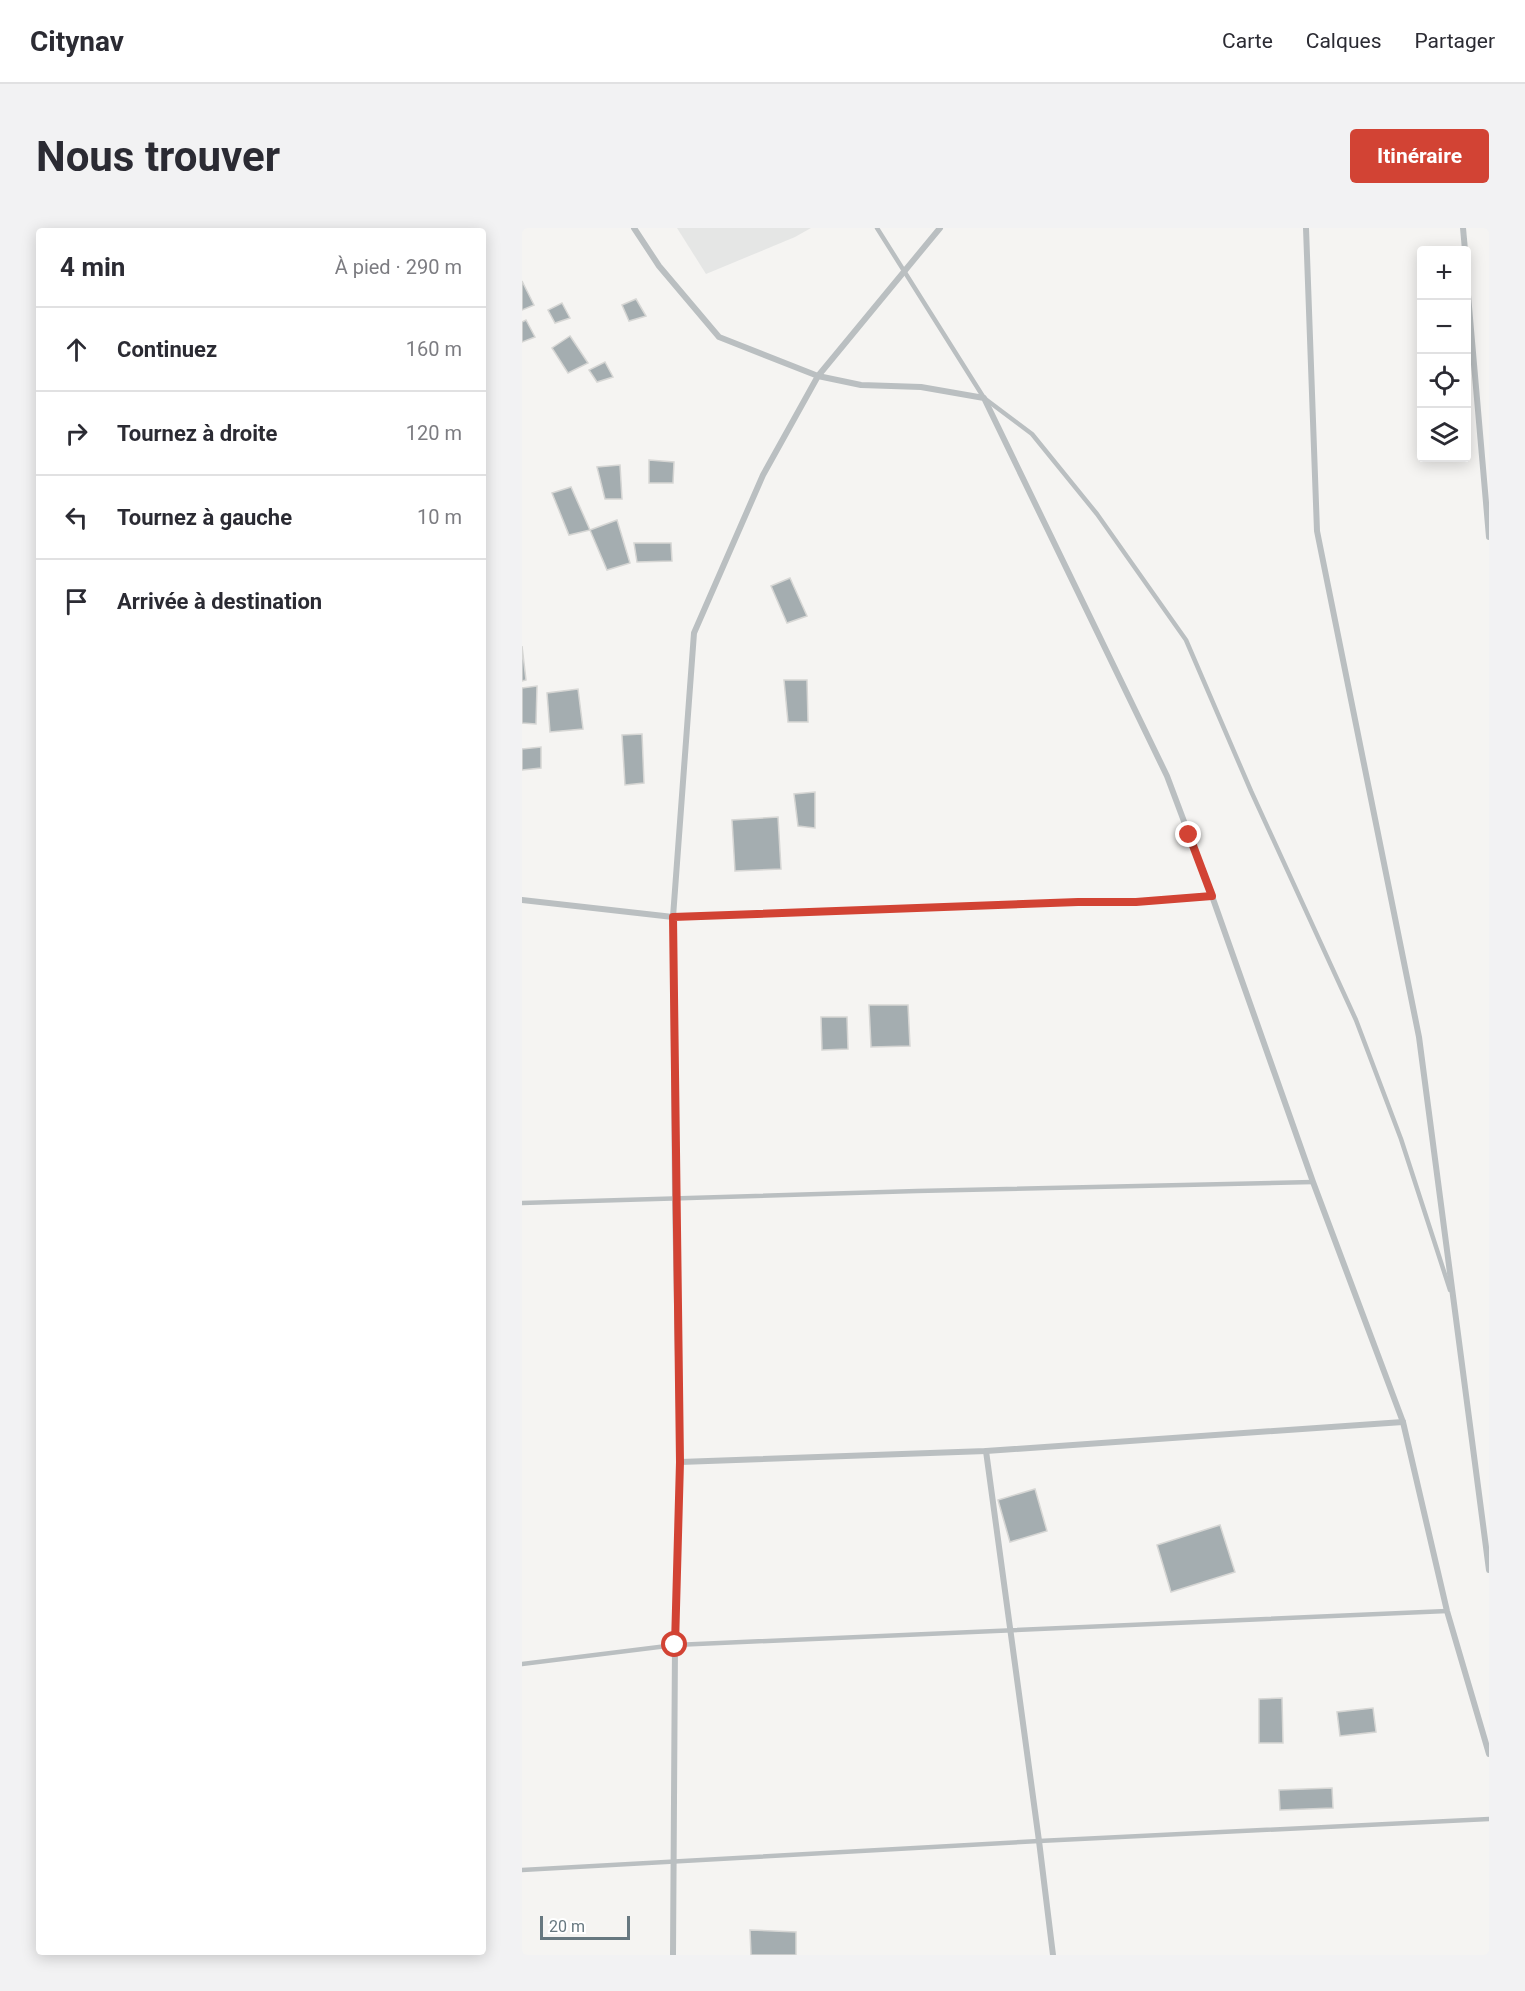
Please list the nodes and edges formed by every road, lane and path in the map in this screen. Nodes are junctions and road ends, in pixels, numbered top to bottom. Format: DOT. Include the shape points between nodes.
graph roads {
  1 [pos="634,228"];
  2 [pos="877,228"];
  3 [pos="940,228"];
  4 [pos="1306,228"];
  5 [pos="1463,228"];
  6 [pos="1465,246"];
  7 [pos="905,273"];
  8 [pos="1470,300"];
  9 [pos="818,376"];
  10 [pos="984,399"];
  11 [pos="1485,450"];
  12 [pos="1489,537"];
  13 [pos="1212,896"];
  14 [pos="522,900"];
  15 [pos="673,917"];
  16 [pos="1313,1182"];
  17 [pos="675,1199"];
  18 [pos="522,1203"];
  19 [pos="1454,1300"];
  20 [pos="1403,1422"];
  21 [pos="986,1451"];
  22 [pos="680,1462"];
  23 [pos="1489,1570"];
  24 [pos="1447,1611"];
  25 [pos="1009,1630"];
  26 [pos="675,1645"];
  27 [pos="522,1664"];
  28 [pos="1489,1754"];
  29 [pos="1489,1818"];
  30 [pos="1039,1841"];
  31 [pos="674,1861"];
  32 [pos="522,1870"];
  33 [pos="673,1955"];
  34 [pos="1053,1955"];
  1 -- 9 [label="street" via="659,266 719,337"];
  2 -- 7 [label="lane"];
  3 -- 7 [label="street"];
  4 -- 19 [label="street" via="1317,531 1419,1037"];
  5 -- 6 [label="street"];
  7 -- 9 [label="street"];
  7 -- 10 [label="lane"];
  8 -- 11 [label="street"];
  9 -- 10 [label="street" via="861,385 921,387"];
  9 -- 15 [label="street" via="763,475 694,633"];
  10 -- 13 [label="street" via="1167,776"];
  10 -- 19 [label="lane" via="1032,434 1097,514 1186,639 1356,1020 1401,1139"];
  11 -- 12 [label="street"];
  13 -- 15 [label="street" via="1136,902"];
  13 -- 16 [label="street"];
  14 -- 15 [label="street"];
  15 -- 17 [label="street"];
  16 -- 17 [label="lane"];
  16 -- 20 [label="street"];
  17 -- 18 [label="lane"];
  17 -- 22 [label="street"];
  19 -- 23 [label="street"];
  20 -- 21 [label="street"];
  20 -- 24 [label="street"];
  21 -- 22 [label="street"];
  21 -- 25 [label="street"];
  22 -- 26 [label="street"];
  24 -- 25 [label="lane"];
  24 -- 28 [label="street"];
  25 -- 26 [label="lane"];
  25 -- 30 [label="street"];
  26 -- 27 [label="lane"];
  26 -- 31 [label="street"];
  29 -- 30 [label="lane"];
  30 -- 31 [label="lane"];
  30 -- 34 [label="street"];
  31 -- 32 [label="lane"];
  31 -- 33 [label="street"];
}
